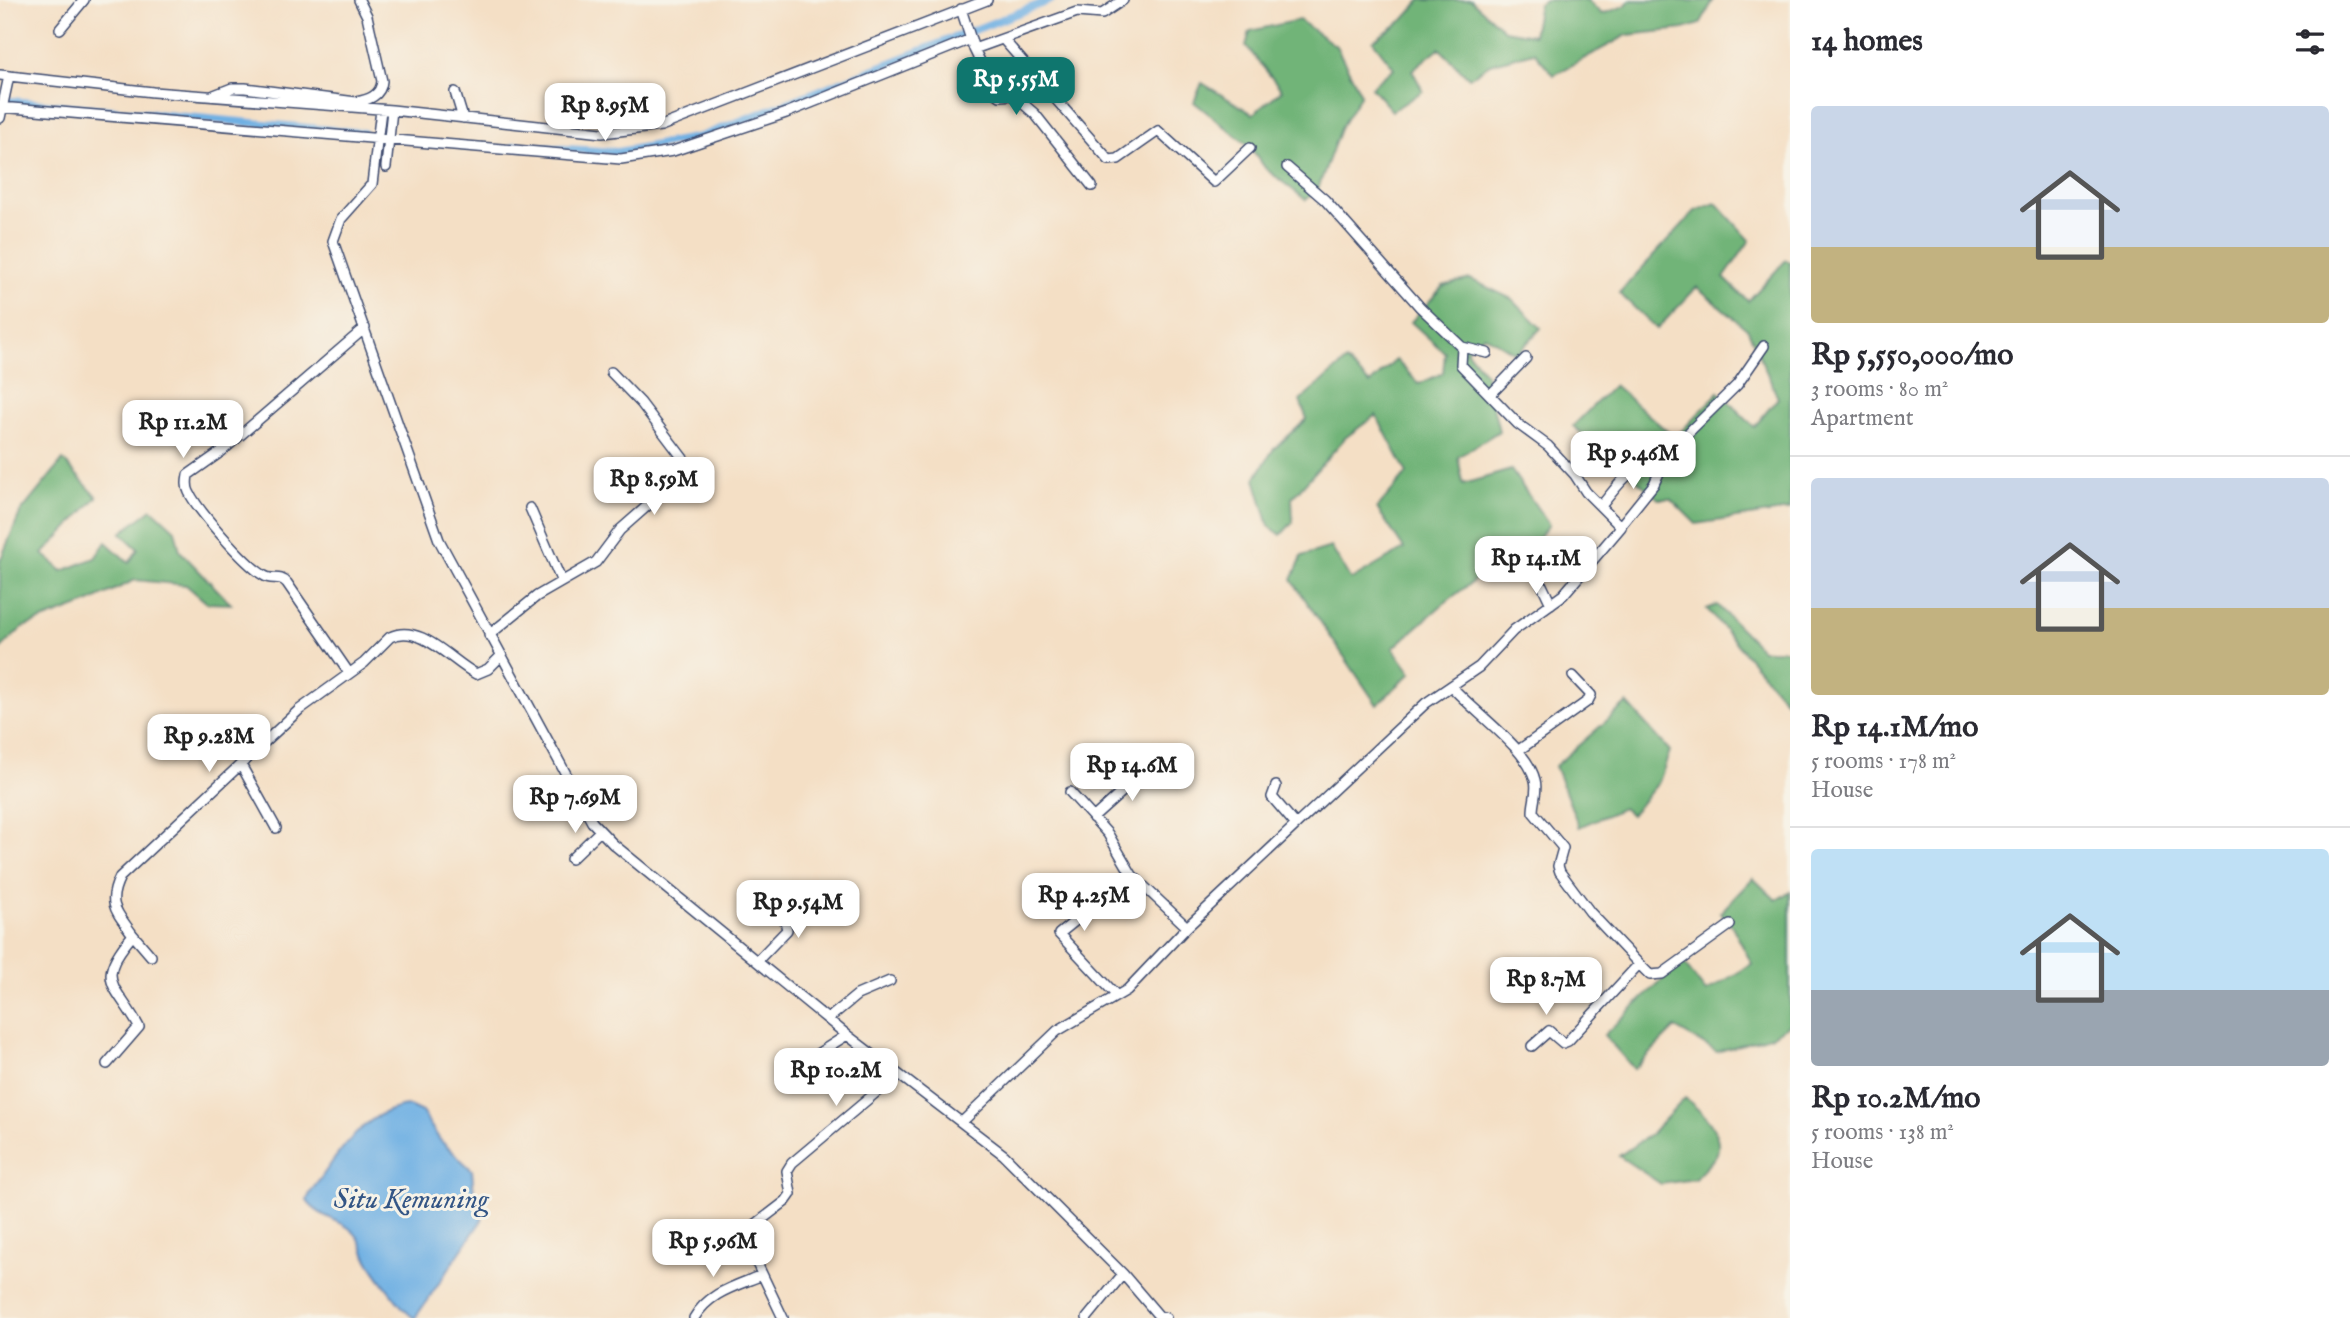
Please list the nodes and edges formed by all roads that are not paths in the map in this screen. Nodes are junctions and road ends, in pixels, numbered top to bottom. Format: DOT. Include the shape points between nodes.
graph roads {
  1 [pos="84,0"];
  2 [pos="359,0"];
  3 [pos="987,0"];
  4 [pos="1123,0"];
  5 [pos="962,13"];
  6 [pos="60,29"];
  7 [pos="970,37"];
  8 [pos="1003,39"];
  9 [pos="974,50"];
  10 [pos="6,77"];
  11 [pos="455,92"];
  12 [pos="263,95"];
  13 [pos="2,106"];
  14 [pos="392,113"];
  15 [pos="381,114"];
  16 [pos="0,118"];
  17 [pos="463,118"];
  18 [pos="385,137"];
  19 [pos="1250,148"];
  20 [pos="386,167"];
  21 [pos="1287,167"];
  22 [pos="1092,186"];
  23 [pos="365,328"];
  24 [pos="1764,346"];
  25 [pos="1462,347"];
  26 [pos="1487,353"];
  27 [pos="1526,358"];
  28 [pos="611,372"];
  29 [pos="1490,394"];
  30 [pos="1663,464"];
  31 [pos="1601,506"];
  32 [pos="530,508"];
  33 [pos="1621,525"];
  34 [pos="1577,546"];
  35 [pos="561,580"];
  36 [pos="1551,604"];
  37 [pos="489,635"];
  38 [pos="500,657"];
  39 [pos="349,673"];
  40 [pos="1573,676"];
  41 [pos="1452,687"];
  42 [pos="1519,750"];
  43 [pos="241,765"];
  44 [pos="1152,765"];
  45 [pos="1276,786"];
  46 [pos="1070,792"];
  47 [pos="1093,818"];
  48 [pos="1296,825"];
  49 [pos="276,828"];
  50 [pos="599,832"];
  51 [pos="571,859"];
  52 [pos="1132,875"];
  53 [pos="794,896"];
  54 [pos="1730,925"];
  55 [pos="1187,927"];
  56 [pos="133,935"];
  57 [pos="151,956"];
  58 [pos="758,960"];
  59 [pos="1639,964"];
  60 [pos="890,981"];
  61 [pos="1118,996"];
  62 [pos="828,1019"];
  63 [pos="847,1035"];
  64 [pos="1532,1046"];
  65 [pos="107,1064"];
  66 [pos="898,1074"];
  67 [pos="784,1075"];
  68 [pos="962,1122"];
  69 [pos="762,1275"];
  70 [pos="1123,1275"];
  71 [pos="1160,1317"];
  72 [pos="694,1318"];
  73 [pos="783,1318"];
  74 [pos="1087,1318"];
  1 -- 6 [label="street"];
  2 -- 12 [label="street" via="378,61 382,81 378,93 356,102"];
  3 -- 5 [label="street"];
  4 -- 8 [label="street" via="1102,14 1077,12"];
  5 -- 7 [label="street"];
  5 -- 17 [label="street" via="661,126 602,133"];
  7 -- 9 [label="street"];
  7 -- 18 [label="street" via="786,113 647,157 572,157"];
  8 -- 9 [label="street"];
  8 -- 19 [label="street" via="1109,160 1118,159 1158,131 1214,181"];
  9 -- 22 [label="street" via="995,92 1009,93 1035,114"];
  10 -- 12 [label="street" via="213,96"];
  10 -- 13 [label="street"];
  11 -- 17 [label="street"];
  12 -- 15 [label="street"];
  13 -- 16 [label="street"];
  13 -- 18 [label="street"];
  14 -- 15 [label="street"];
  14 -- 17 [label="street"];
  14 -- 18 [label="street"];
  15 -- 18 [label="street"];
  18 -- 20 [label="street"];
  18 -- 23 [label="street" via="372,184 341,219 332,241"];
  21 -- 25 [label="street" via="1325,200"];
  23 -- 37 [label="street" via="439,540"];
  23 -- 39 [label="street" via="187,480 188,491 203,513 245,560 263,576 288,583"];
  24 -- 30 [label="street" via="1737,385"];
  25 -- 26 [label="street"];
  25 -- 29 [label="street" via="1461,365"];
  27 -- 29 [label="street"];
  28 -- 35 [label="street" via="688,468 620,530 596,562"];
  29 -- 31 [label="street" via="1518,424 1548,446"];
  30 -- 31 [label="street" via="1646,463 1635,469"];
  30 -- 33 [label="street" via="1654,484"];
  31 -- 33 [label="street"];
  32 -- 35 [label="street"];
  33 -- 36 [label="street"];
  34 -- 36 [label="street" via="1541,575"];
  35 -- 37 [label="street"];
  36 -- 41 [label="street"];
  37 -- 38 [label="street"];
  38 -- 39 [label="street" via="476,674 427,639 395,635"];
  38 -- 50 [label="street"];
  39 -- 43 [label="street" via="299,710"];
  40 -- 42 [label="street" via="1591,695 1588,701"];
  41 -- 42 [label="street"];
  41 -- 48 [label="street" via="1426,703"];
  42 -- 59 [label="street" via="1536,782 1533,812 1563,848 1560,872"];
  43 -- 49 [label="street"];
  43 -- 56 [label="street" via="120,877 112,893 114,908"];
  44 -- 47 [label="street"];
  45 -- 48 [label="street" via="1272,797"];
  46 -- 47 [label="street"];
  47 -- 52 [label="street"];
  48 -- 55 [label="street"];
  50 -- 51 [label="street"];
  50 -- 58 [label="street"];
  52 -- 55 [label="street"];
  52 -- 61 [label="street" via="1059,934"];
  53 -- 58 [label="street" via="784,916 787,930"];
  54 -- 59 [label="street" via="1662,974 1650,975"];
  55 -- 61 [label="street"];
  56 -- 57 [label="street"];
  56 -- 65 [label="street" via="116,958 111,980 139,1029"];
  58 -- 62 [label="street"];
  59 -- 64 [label="street" via="1568,1041 1563,1043 1549,1031"];
  60 -- 62 [label="street" via="857,995"];
  61 -- 68 [label="street" via="1057,1031"];
  62 -- 63 [label="street"];
  63 -- 66 [label="street"];
  63 -- 67 [label="street"];
  66 -- 68 [label="street"];
  66 -- 69 [label="street" via="792,1163 787,1171 791,1194 743,1234"];
  68 -- 70 [label="street" via="1013,1164"];
  69 -- 72 [label="street" via="716,1294"];
  69 -- 73 [label="street"];
  70 -- 71 [label="street"];
  70 -- 74 [label="street"];
}
